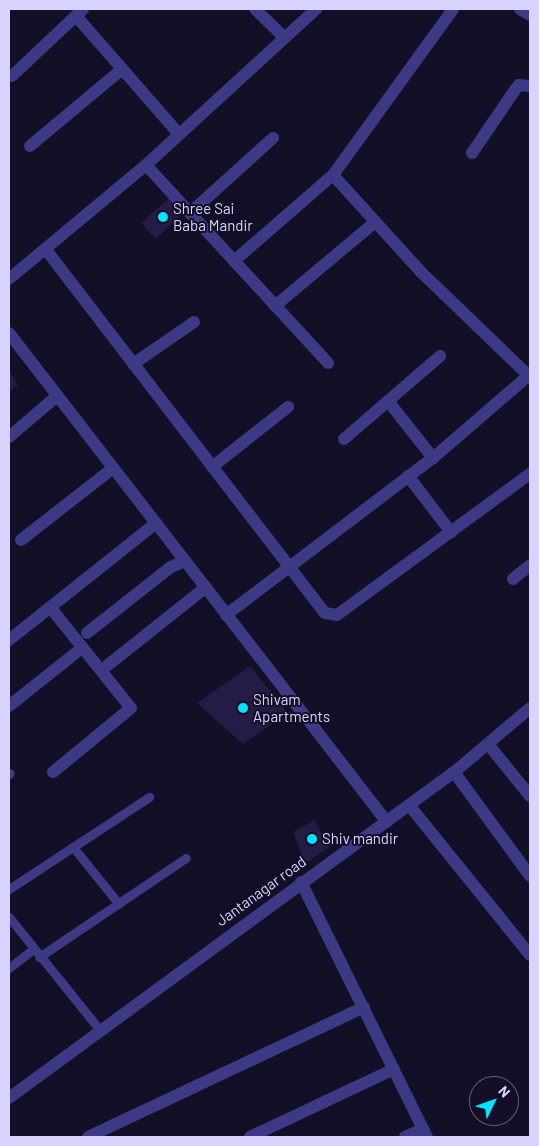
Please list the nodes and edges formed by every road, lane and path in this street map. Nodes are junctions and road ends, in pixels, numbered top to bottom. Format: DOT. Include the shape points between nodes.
graph roads {
  1 [pos="255,9"];
  2 [pos="316,9"];
  3 [pos="453,9"];
  4 [pos="520,9"];
  5 [pos="80,12"];
  6 [pos="530,15"];
  7 [pos="283,36"];
  8 [pos="122,68"];
  9 [pos="12,76"];
  10 [pos="530,86"];
  11 [pos="179,134"];
  12 [pos="273,138"];
  13 [pos="30,146"];
  14 [pos="472,153"];
  15 [pos="146,165"];
  16 [pos="333,175"];
  17 [pos="190,213"];
  18 [pos="375,222"];
  19 [pos="47,251"];
  20 [pos="234,262"];
  21 [pos="9,279"];
  22 [pos="275,306"];
  23 [pos="194,322"];
  24 [pos="9,333"];
  25 [pos="440,356"];
  26 [pos="328,363"];
  27 [pos="133,364"];
  28 [pos="529,376"];
  29 [pos="57,396"];
  30 [pos="388,401"];
  31 [pos="288,406"];
  32 [pos="9,437"];
  33 [pos="344,439"];
  34 [pos="433,458"];
  35 [pos="212,466"];
  36 [pos="113,468"];
  37 [pos="530,474"];
  38 [pos="408,476"];
  39 [pos="156,523"];
  40 [pos="451,532"];
  41 [pos="21,540"];
  42 [pos="185,561"];
  43 [pos="530,565"];
  44 [pos="287,566"];
  45 [pos="513,579"];
  46 [pos="206,587"];
  47 [pos="50,607"];
  48 [pos="226,614"];
  49 [pos="87,633"];
  50 [pos="9,640"];
  51 [pos="82,648"];
  52 [pos="108,665"];
  53 [pos="9,706"];
  54 [pos="530,708"];
  55 [pos="488,744"];
  56 [pos="54,772"];
  57 [pos="454,772"];
  58 [pos="530,796"];
  59 [pos="149,797"];
  60 [pos="410,805"];
  61 [pos="387,822"];
  62 [pos="73,847"];
  63 [pos="186,858"];
  64 [pos="530,876"];
  65 [pos="302,882"];
  66 [pos="9,889"];
  67 [pos="119,904"];
  68 [pos="9,917"];
  69 [pos="33,949"];
  70 [pos="530,955"];
  71 [pos="39,957"];
  72 [pos="9,968"];
  73 [pos="364,1007"];
  74 [pos="100,1030"];
  75 [pos="394,1069"];
  76 [pos="9,1098"];
  77 [pos="425,1133"];
  78 [pos="88,1137"];
  79 [pos="250,1137"];
  80 [pos="405,1137"];
  1 -- 7 [label="street"];
  2 -- 7 [label="street"];
  3 -- 16 [label="street"];
  4 -- 6 [label="street"];
  5 -- 8 [label="street"];
  5 -- 9 [label="street"];
  7 -- 11 [label="street"];
  8 -- 11 [label="street"];
  8 -- 13 [label="street"];
  10 -- 14 [label="street" via="519,85"];
  11 -- 15 [label="street"];
  12 -- 17 [label="street"];
  15 -- 17 [label="street"];
  15 -- 19 [label="street"];
  16 -- 18 [label="street"];
  16 -- 20 [label="street"];
  17 -- 20 [label="street"];
  18 -- 22 [label="street"];
  18 -- 28 [label="street"];
  19 -- 21 [label="street"];
  19 -- 27 [label="street"];
  20 -- 22 [label="street"];
  22 -- 26 [label="street"];
  23 -- 27 [label="street"];
  24 -- 29 [label="street"];
  25 -- 30 [label="street"];
  27 -- 35 [label="street"];
  28 -- 34 [label="street"];
  29 -- 32 [label="street"];
  29 -- 36 [label="street"];
  30 -- 33 [label="street"];
  30 -- 34 [label="street"];
  31 -- 35 [label="street"];
  34 -- 38 [label="street"];
  35 -- 44 [label="street"];
  36 -- 39 [label="street"];
  36 -- 41 [label="street"];
  37 -- 40 [label="street"];
  38 -- 40 [label="street"];
  38 -- 44 [label="street"];
  39 -- 42 [label="street"];
  39 -- 47 [label="street"];
  40 -- 44 [label="street" via="337,615 325,613"];
  42 -- 46 [label="street"];
  42 -- 49 [label="street" via="171,567"];
  43 -- 45 [label="street"];
  44 -- 48 [label="street"];
  46 -- 48 [label="street"];
  46 -- 52 [label="street"];
  47 -- 50 [label="street"];
  47 -- 51 [label="street"];
  48 -- 61 [label="street"];
  51 -- 53 [label="street"];
  51 -- 56 [label="street" via="131,708"];
  54 -- 55 [label="street, Jantanagar road"];
  55 -- 57 [label="street, Jantanagar road"];
  55 -- 58 [label="street"];
  57 -- 60 [label="street, Jantanagar road"];
  57 -- 64 [label="street"];
  59 -- 62 [label="lane"];
  60 -- 61 [label="street, Jantanagar road"];
  60 -- 70 [label="street"];
  61 -- 65 [label="street, Jantanagar road"];
  62 -- 66 [label="lane"];
  62 -- 67 [label="lane"];
  63 -- 67 [label="lane"];
  65 -- 73 [label="street"];
  65 -- 74 [label="street, Jantanagar road"];
  67 -- 71 [label="lane"];
  68 -- 69 [label="lane"];
  69 -- 71 [label="lane"];
  69 -- 72 [label="lane"];
  71 -- 74 [label="lane"];
  73 -- 75 [label="street"];
  73 -- 78 [label="street"];
  74 -- 76 [label="street, Jantanagar road"];
  75 -- 77 [label="street"];
  75 -- 79 [label="street"];
  77 -- 80 [label="street"];
}
